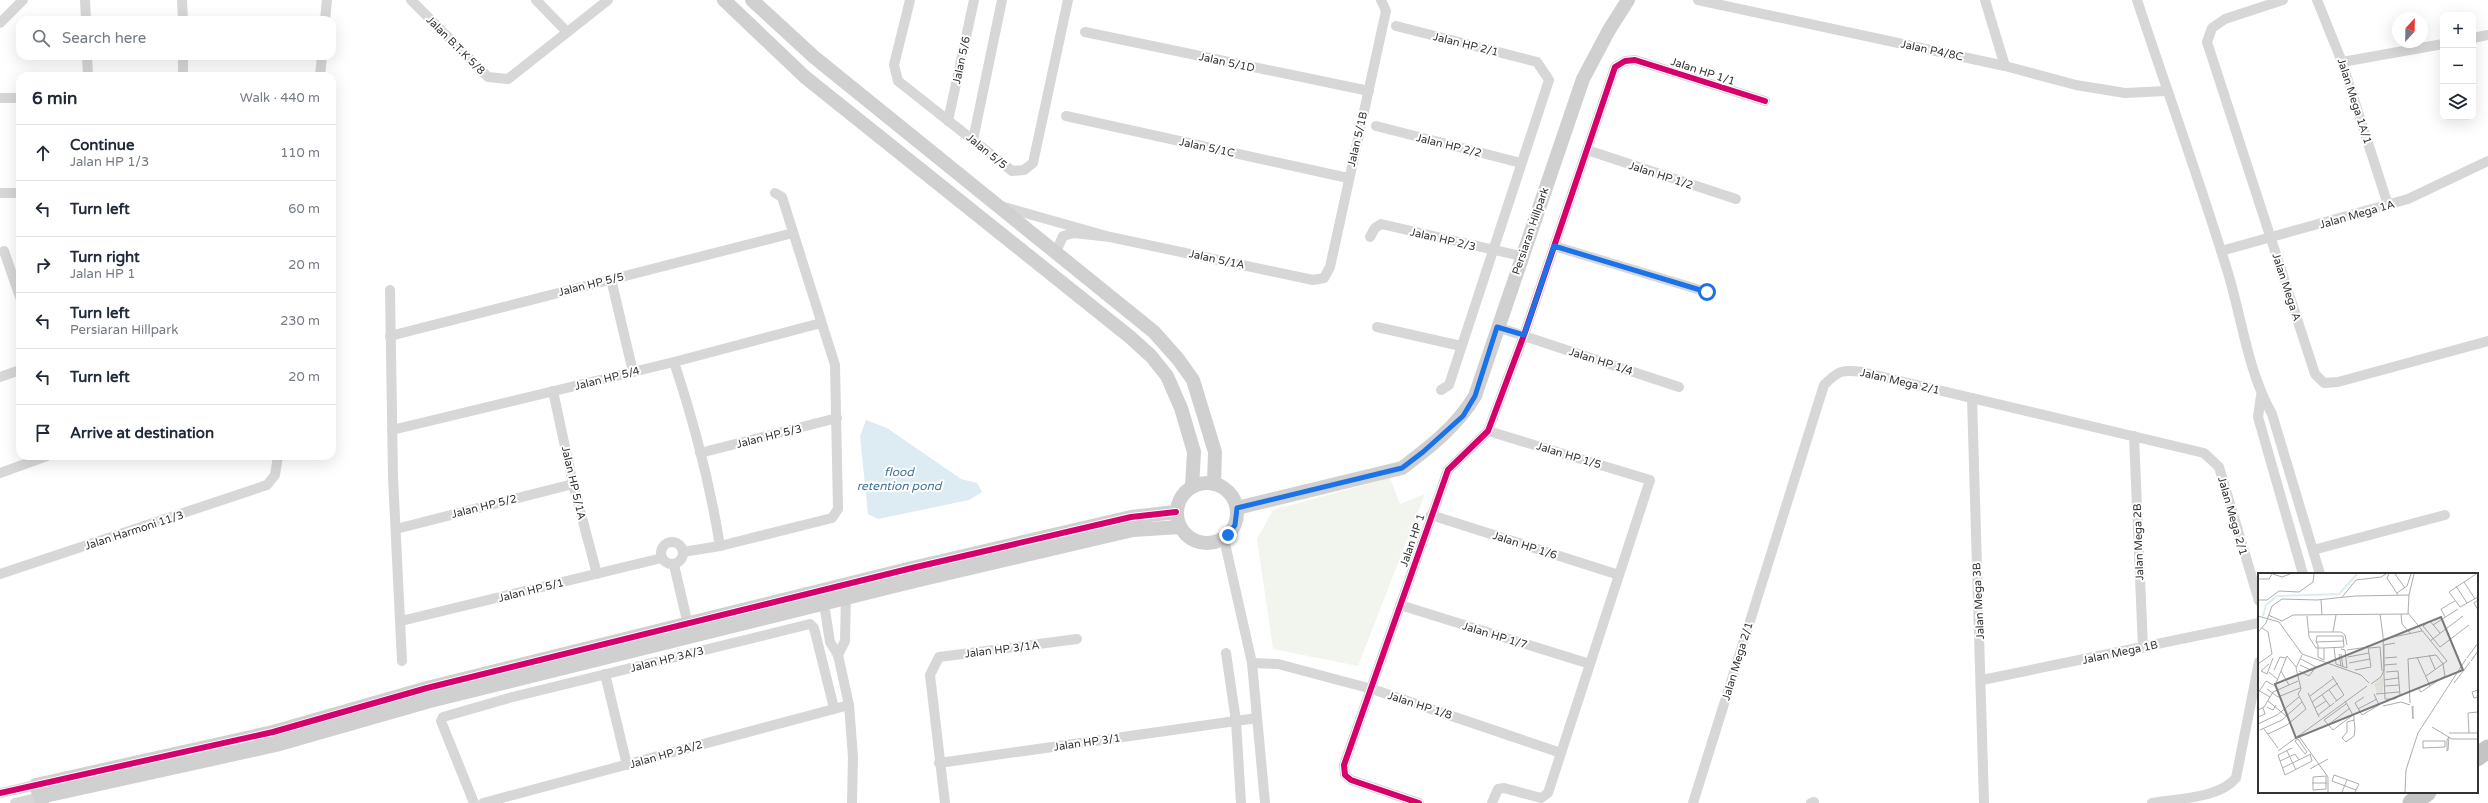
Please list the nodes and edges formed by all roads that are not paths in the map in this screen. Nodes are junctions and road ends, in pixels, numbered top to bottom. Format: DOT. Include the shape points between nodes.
graph roads {
  1 [pos="23,0"];
  2 [pos="85,0"];
  3 [pos="182,0"];
  4 [pos="327,0"];
  5 [pos="411,0"];
  6 [pos="536,0"];
  7 [pos="608,0"];
  8 [pos="724,0"];
  9 [pos="752,0"];
  10 [pos="910,0"];
  11 [pos="974,0"];
  12 [pos="1002,0"];
  13 [pos="1068,0"];
  14 [pos="1381,0"];
  15 [pos="1628,0"];
  16 [pos="1698,0"];
  17 [pos="1984,0"];
  18 [pos="2137,0"];
  19 [pos="2283,0"];
  20 [pos="2317,0"];
  21 [pos="86,16"];
  22 [pos="183,16"];
  23 [pos="325,16"];
  24 [pos="0,23"];
  25 [pos="1396,26"];
  26 [pos="567,32"];
  27 [pos="1085,32"];
  28 [pos="2488,35"];
  29 [pos="2476,37"];
  30 [pos="2440,45"];
  31 [pos="814,57"];
  32 [pos="87,60"];
  33 [pos="183,60"];
  34 [pos="322,60"];
  35 [pos="1635,60"];
  36 [pos="2342,62"];
  37 [pos="2005,66"];
  38 [pos="88,72"];
  39 [pos="183,72"];
  40 [pos="320,72"];
  41 [pos="805,77"];
  42 [pos="2166,90"];
  43 [pos="1369,91"];
  44 [pos="0,98"];
  45 [pos="16,98"];
  46 [pos="1765,101"];
  47 [pos="1066,116"];
  48 [pos="948,121"];
  49 [pos="1376,126"];
  50 [pos="974,140"];
  51 [pos="1587,150"];
  52 [pos="2488,161"];
  53 [pos="1521,163"];
  54 [pos="1348,178"];
  55 [pos="972,186"];
  56 [pos="0,193"];
  57 [pos="775,193"];
  58 [pos="16,194"];
  59 [pos="1736,199"];
  60 [pos="991,202"];
  61 [pos="2388,205"];
  62 [pos="978,215"];
  63 [pos="793,233"];
  64 [pos="1110,237"];
  65 [pos="1370,237"];
  66 [pos="2272,238"];
  67 [pos="1039,241"];
  68 [pos="1554,246"];
  69 [pos="1492,250"];
  70 [pos="4,251"];
  71 [pos="2221,251"];
  72 [pos="1055,254"];
  73 [pos="1521,256"];
  74 [pos="1324,278"];
  75 [pos="611,279"];
  76 [pos="16,286"];
  77 [pos="390,290"];
  78 [pos="1707,292"];
  79 [pos="821,323"];
  80 [pos="1377,327"];
  81 [pos="1497,327"];
  82 [pos="1524,335"];
  83 [pos="390,336"];
  84 [pos="2488,341"];
  85 [pos="1461,346"];
  86 [pos="674,362"];
  87 [pos="16,371"];
  88 [pos="633,372"];
  89 [pos="0,376"];
  90 [pos="1679,387"];
  91 [pos="1441,390"];
  92 [pos="553,391"];
  93 [pos="2261,396"];
  94 [pos="1972,398"];
  95 [pos="837,418"];
  96 [pos="392,430"];
  97 [pos="1488,431"];
  98 [pos="2134,436"];
  99 [pos="700,453"];
  100 [pos="36,460"];
  101 [pos="277,460"];
  102 [pos="0,473"];
  103 [pos="573,484"];
  104 [pos="1214,484"];
  105 [pos="1192,487"];
  106 [pos="1235,504"];
  107 [pos="1176,512"];
  108 [pos="1430,515"];
  109 [pos="2445,515"];
  110 [pos="1180,527"];
  111 [pos="396,529"];
  112 [pos="1224,539"];
  113 [pos="720,546"];
  114 [pos="2313,550"];
  115 [pos="683,552"];
  116 [pos="662,558"];
  117 [pos="674,565"];
  118 [pos="2303,573"];
  119 [pos="2320,573"];
  120 [pos="0,574"];
  121 [pos="597,574"];
  122 [pos="1619,575"];
  123 [pos="845,591"];
  124 [pos="823,596"];
  125 [pos="2258,598"];
  126 [pos="1400,605"];
  127 [pos="401,621"];
  128 [pos="2258,623"];
  129 [pos="689,629"];
  130 [pos="1077,639"];
  131 [pos="2143,648"];
  132 [pos="1226,653"];
  133 [pos="838,655"];
  134 [pos="402,661"];
  135 [pos="1252,663"];
  136 [pos="1590,664"];
  137 [pos="2258,667"];
  138 [pos="605,674"];
  139 [pos="1982,680"];
  140 [pos="1372,689"];
  141 [pos="849,705"];
  142 [pos="834,708"];
  143 [pos="1257,718"];
  144 [pos="1236,722"];
  145 [pos="2488,749"];
  146 [pos="1561,752"];
  147 [pos="2478,756"];
  148 [pos="939,763"];
  149 [pos="627,765"];
  150 [pos="0,793"];
  151 [pos="2426,793"];
  152 [pos="39,795"];
  153 [pos="15,803"];
  154 [pos="474,803"];
  155 [pos="483,803"];
  156 [pos="852,803"];
  157 [pos="945,803"];
  158 [pos="1241,803"];
  159 [pos="1265,803"];
  160 [pos="1419,803"];
  161 [pos="1492,803"];
  162 [pos="1693,803"];
  163 [pos="1984,803"];
  164 [pos="2152,803"];
  165 [pos="2412,803"];
  1 -- 24 [label="street"];
  2 -- 21 [label="street"];
  3 -- 22 [label="street"];
  4 -- 23 [label="street"];
  5 -- 26 [label="street, Jalan B.T.K 5/8" via="488,77 508,79"];
  6 -- 26 [label="street"];
  7 -- 26 [label="street"];
  8 -- 41 [label="street"];
  9 -- 31 [label="street"];
  10 -- 48 [label="street, Jalan 5/5" via="894,66 898,80"];
  11 -- 48 [label="street, Jalan 5/6"];
  12 -- 50 [label="street"];
  13 -- 50 [label="street, Jalan 5/5" via="1033,163 1024,170 1012,171"];
  14 -- 43 [label="street, Jalan 5/1B" via="1386,11"];
  15 -- 73 [label="street, Persiaran Hillpark" via="1583,79"];
  16 -- 37 [label="street, Jalan P4/8C"];
  17 -- 37 [label="street"];
  18 -- 42 [label="street"];
  19 -- 66 [label="street, Jalan Mega A" via="2225,19 2212,28 2207,42"];
  20 -- 36 [label="street, Jalan Mega 1A/1"];
  25 -- 53 [label="street, Jalan HP 2/1" via="1537,62 1549,80"];
  27 -- 43 [label="street, Jalan 5/1D"];
  28 -- 29 [label="street"];
  30 -- 36 [label="street"];
  31 -- 41 [label="street"];
  31 -- 55 [label="street"];
  32 -- 38 [label="street"];
  33 -- 39 [label="street"];
  34 -- 40 [label="street"];
  35 -- 46 [label="street, Jalan HP 1/1"];
  35 -- 51 [label="street, Jalan HP 1" via="1625,61 1615,67"];
  36 -- 61 [label="street, Jalan Mega 1A/1"];
  37 -- 42 [label="street, Jalan P4/8C" via="2076,85 2125,93"];
  41 -- 62 [label="street"];
  42 -- 71 [label="street" via="2194,163"];
  43 -- 54 [label="street, Jalan 5/1B"];
  44 -- 45 [label="street"];
  47 -- 54 [label="street, Jalan 5/1C"];
  48 -- 50 [label="street, Jalan 5/5"];
  49 -- 53 [label="street, Jalan HP 2/2"];
  51 -- 59 [label="street, Jalan HP 1/2"];
  51 -- 68 [label="street, Jalan HP 1"];
  52 -- 61 [label="street, Jalan Mega 1A" via="2408,199"];
  53 -- 69 [label="street"];
  54 -- 74 [label="street, Jalan 5/1B" via="1330,267"];
  55 -- 60 [label="street"];
  55 -- 62 [label="street"];
  56 -- 58 [label="street"];
  57 -- 63 [label="street" via="782,197"];
  60 -- 64 [label="street"];
  60 -- 67 [label="street"];
  61 -- 66 [label="street, Jalan Mega 1A"];
  62 -- 67 [label="street" via="993,214"];
  62 -- 105 [label="street" via="1130,337 1151,356 1167,376 1181,408 1194,452"];
  63 -- 75 [label="street, Jalan HP 5/5"];
  63 -- 79 [label="street"];
  64 -- 72 [label="street" via="1074,233 1063,236"];
  64 -- 74 [label="street, Jalan 5/1A" via="1312,280"];
  65 -- 69 [label="street, Jalan HP 2/3" via="1381,224"];
  66 -- 71 [label="street, Jalan Mega 1A"];
  66 -- 84 [label="street, Jalan Mega A" via="2315,374 2324,382 2338,382"];
  67 -- 72 [label="street"];
  68 -- 78 [label="street"];
  68 -- 82 [label="street, Jalan HP 1"];
  69 -- 73 [label="street, Jalan HP 2/3"];
  69 -- 85 [label="street"];
  70 -- 76 [label="street"];
  71 -- 93 [label="street"];
  72 -- 104 [label="street" via="1154,332 1193,380 1215,452"];
  73 -- 81 [label="street, Persiaran Hillpark"];
  75 -- 83 [label="street, Jalan HP 5/5"];
  75 -- 88 [label="street"];
  77 -- 83 [label="street"];
  79 -- 86 [label="street, Jalan HP 5/4"];
  79 -- 95 [label="street" via="835,365"];
  80 -- 85 [label="street"];
  81 -- 82 [label="street"];
  81 -- 106 [label="street, Persiaran Hillpark" via="1475,396 1463,416 1423,452"];
  82 -- 90 [label="street, Jalan HP 1/4"];
  82 -- 97 [label="street, Jalan HP 1"];
  83 -- 96 [label="street"];
  85 -- 91 [label="street" via="1449,386"];
  86 -- 88 [label="street, Jalan HP 5/4"];
  86 -- 99 [label="street"];
  87 -- 89 [label="street"];
  88 -- 92 [label="street, Jalan HP 5/4"];
  92 -- 96 [label="street, Jalan HP 5/4"];
  92 -- 103 [label="street, Jalan HP 5/1A"];
  93 -- 114 [label="street" via="2272,414"];
  93 -- 118 [label="street" via="2258,417"];
  94 -- 98 [label="street, Jalan Mega 2/1"];
  94 -- 139 [label="street, Jalan Mega 3B"];
  94 -- 162 [label="street, Jalan Mega 2/1" via="1846,370 1836,373 1824,385"];
  95 -- 99 [label="street, Jalan HP 5/3"];
  95 -- 113 [label="street" via="838,509 832,518"];
  96 -- 111 [label="street"];
  97 -- 108 [label="street, Jalan HP 1" via="1448,470"];
  97 -- 122 [label="street, Jalan HP 1/5" via="1650,480"];
  98 -- 125 [label="street, Jalan Mega 2/1" via="2204,453 2219,467"];
  98 -- 131 [label="street, Jalan Mega 2B"];
  99 -- 113 [label="street" via="713,500"];
  100 -- 102 [label="street"];
  101 -- 120 [label="street, Jalan Harmoni 11/3" via="275,475 267,485"];
  103 -- 111 [label="street, Jalan HP 5/2"];
  103 -- 121 [label="street, Jalan HP 5/1A"];
  104 -- 105 [label="street" via="1206,483"];
  104 -- 106 [label="street" via="1225,490"];
  105 -- 107 [label="street" via="1180,500"];
  106 -- 112 [label="street" via="1235,525"];
  107 -- 110 [label="street"];
  107 -- 123 [label="street" via="1131,517"];
  108 -- 122 [label="street, Jalan HP 1/6"];
  108 -- 126 [label="street, Jalan HP 1"];
  109 -- 114 [label="street"];
  110 -- 112 [label="street" via="1194,541 1204,544"];
  110 -- 123 [label="street" via="1133,530"];
  111 -- 127 [label="street"];
  112 -- 135 [label="street"];
  113 -- 115 [label="street"];
  114 -- 119 [label="street"];
  115 -- 116 [label="street" via="679,544 668,542 661,550"];
  115 -- 117 [label="street" via="681,561"];
  116 -- 117 [label="street" via="668,564"];
  116 -- 121 [label="street, Jalan HP 5/1"];
  117 -- 129 [label="street"];
  121 -- 127 [label="street, Jalan HP 5/1"];
  122 -- 136 [label="street"];
  123 -- 124 [label="street"];
  123 -- 133 [label="street" via="845,641"];
  124 -- 129 [label="street"];
  124 -- 133 [label="street" via="830,642"];
  126 -- 136 [label="street, Jalan HP 1/7"];
  126 -- 140 [label="street, Jalan HP 1"];
  127 -- 134 [label="street"];
  128 -- 131 [label="street, Jalan Mega 1B"];
  129 -- 152 [label="street" via="276,745"];
  130 -- 148 [label="street, Jalan HP 3/1A" via="939,657 932,666 930,675"];
  131 -- 139 [label="street, Jalan Mega 1B"];
  132 -- 144 [label="street"];
  133 -- 141 [label="street"];
  135 -- 140 [label="street, Jalan HP 1/8" via="1278,664"];
  135 -- 143 [label="street"];
  136 -- 146 [label="street"];
  137 -- 164 [label="street" via="2236,778 2229,786 2216,792"];
  138 -- 142 [label="street, Jalan HP 3A/3" via="810,624 814,628"];
  138 -- 149 [label="street"];
  138 -- 154 [label="street, Jalan HP 3A/3" via="443,717 441,721"];
  139 -- 163 [label="street, Jalan Mega 3B"];
  140 -- 146 [label="street, Jalan HP 1/8"];
  140 -- 160 [label="street, Jalan HP 1" via="1344,765 1345,775 1351,780"];
  141 -- 142 [label="street, Jalan HP 3A/2"];
  141 -- 156 [label="street" via="853,757"];
  142 -- 149 [label="street, Jalan HP 3A/2"];
  143 -- 144 [label="street, Jalan HP 3/1"];
  143 -- 159 [label="street"];
  144 -- 148 [label="street, Jalan HP 3/1"];
  144 -- 158 [label="street"];
  145 -- 147 [label="highway"];
  146 -- 161 [label="street" via="1548,792 1541,798 1504,788 1498,789"];
  148 -- 157 [label="street"];
  149 -- 155 [label="street, Jalan HP 3A/2"];
  150 -- 152 [label="street"];
  151 -- 165 [label="highway"];
  152 -- 153 [label="street"];
}
